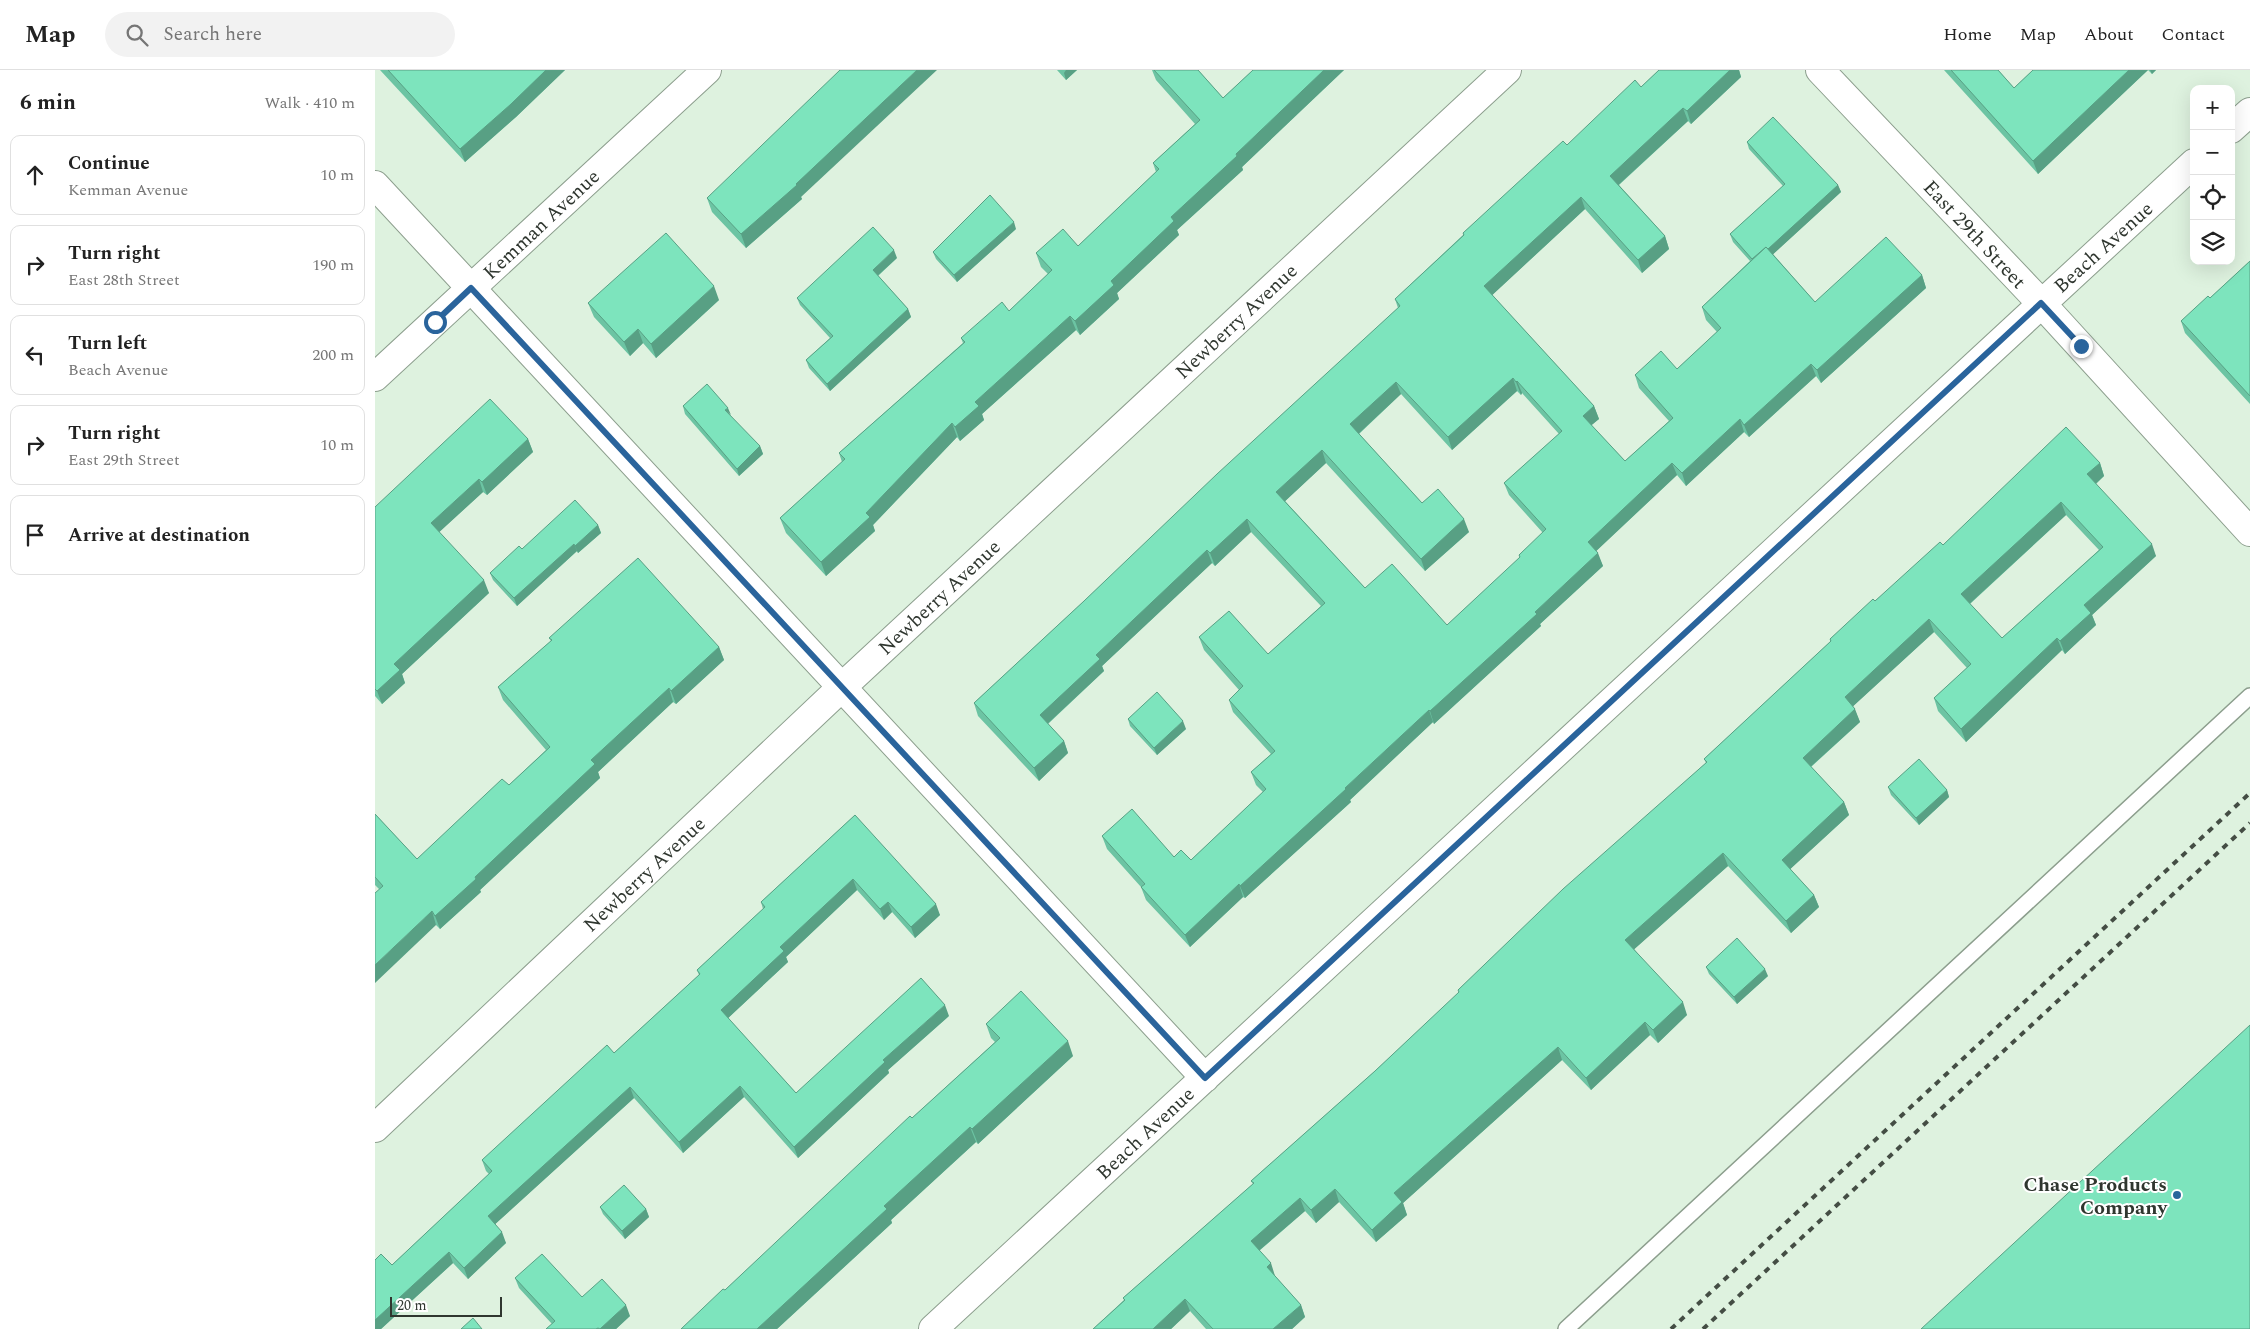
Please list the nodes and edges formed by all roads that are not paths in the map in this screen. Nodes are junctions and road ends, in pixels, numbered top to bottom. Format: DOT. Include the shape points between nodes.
graph roads {
  1 [pos="707,70"];
  2 [pos="1507,70"];
  3 [pos="1820,70"];
  4 [pos="2250,112"];
  5 [pos="2235,125"];
  6 [pos="2190,167"];
  7 [pos="375,185"];
  8 [pos="471,288"];
  9 [pos="2041,303"];
  10 [pos="375,377"];
  11 [pos="2250,532"];
  12 [pos="842,687"];
  13 [pos="2250,696"];
  14 [pos="1205,1078"];
  15 [pos="375,1128"];
  16 [pos="933,1329"];
  17 [pos="1566,1329"];
  1 -- 8 [label="street, Kemman Avenue"];
  2 -- 12 [label="street, Newberry Avenue"];
  3 -- 9 [label="street, East 29th Street"];
  4 -- 5 [label="street"];
  6 -- 9 [label="street, Beach Avenue"];
  7 -- 8 [label="street"];
  8 -- 10 [label="street, Kemman Avenue"];
  8 -- 12 [label="street"];
  9 -- 11 [label="street, East 29th Street"];
  9 -- 14 [label="street, Beach Avenue"];
  12 -- 14 [label="street"];
  12 -- 15 [label="street, Newberry Avenue"];
  13 -- 17 [label="lane"];
  14 -- 16 [label="street, Beach Avenue"];
}
